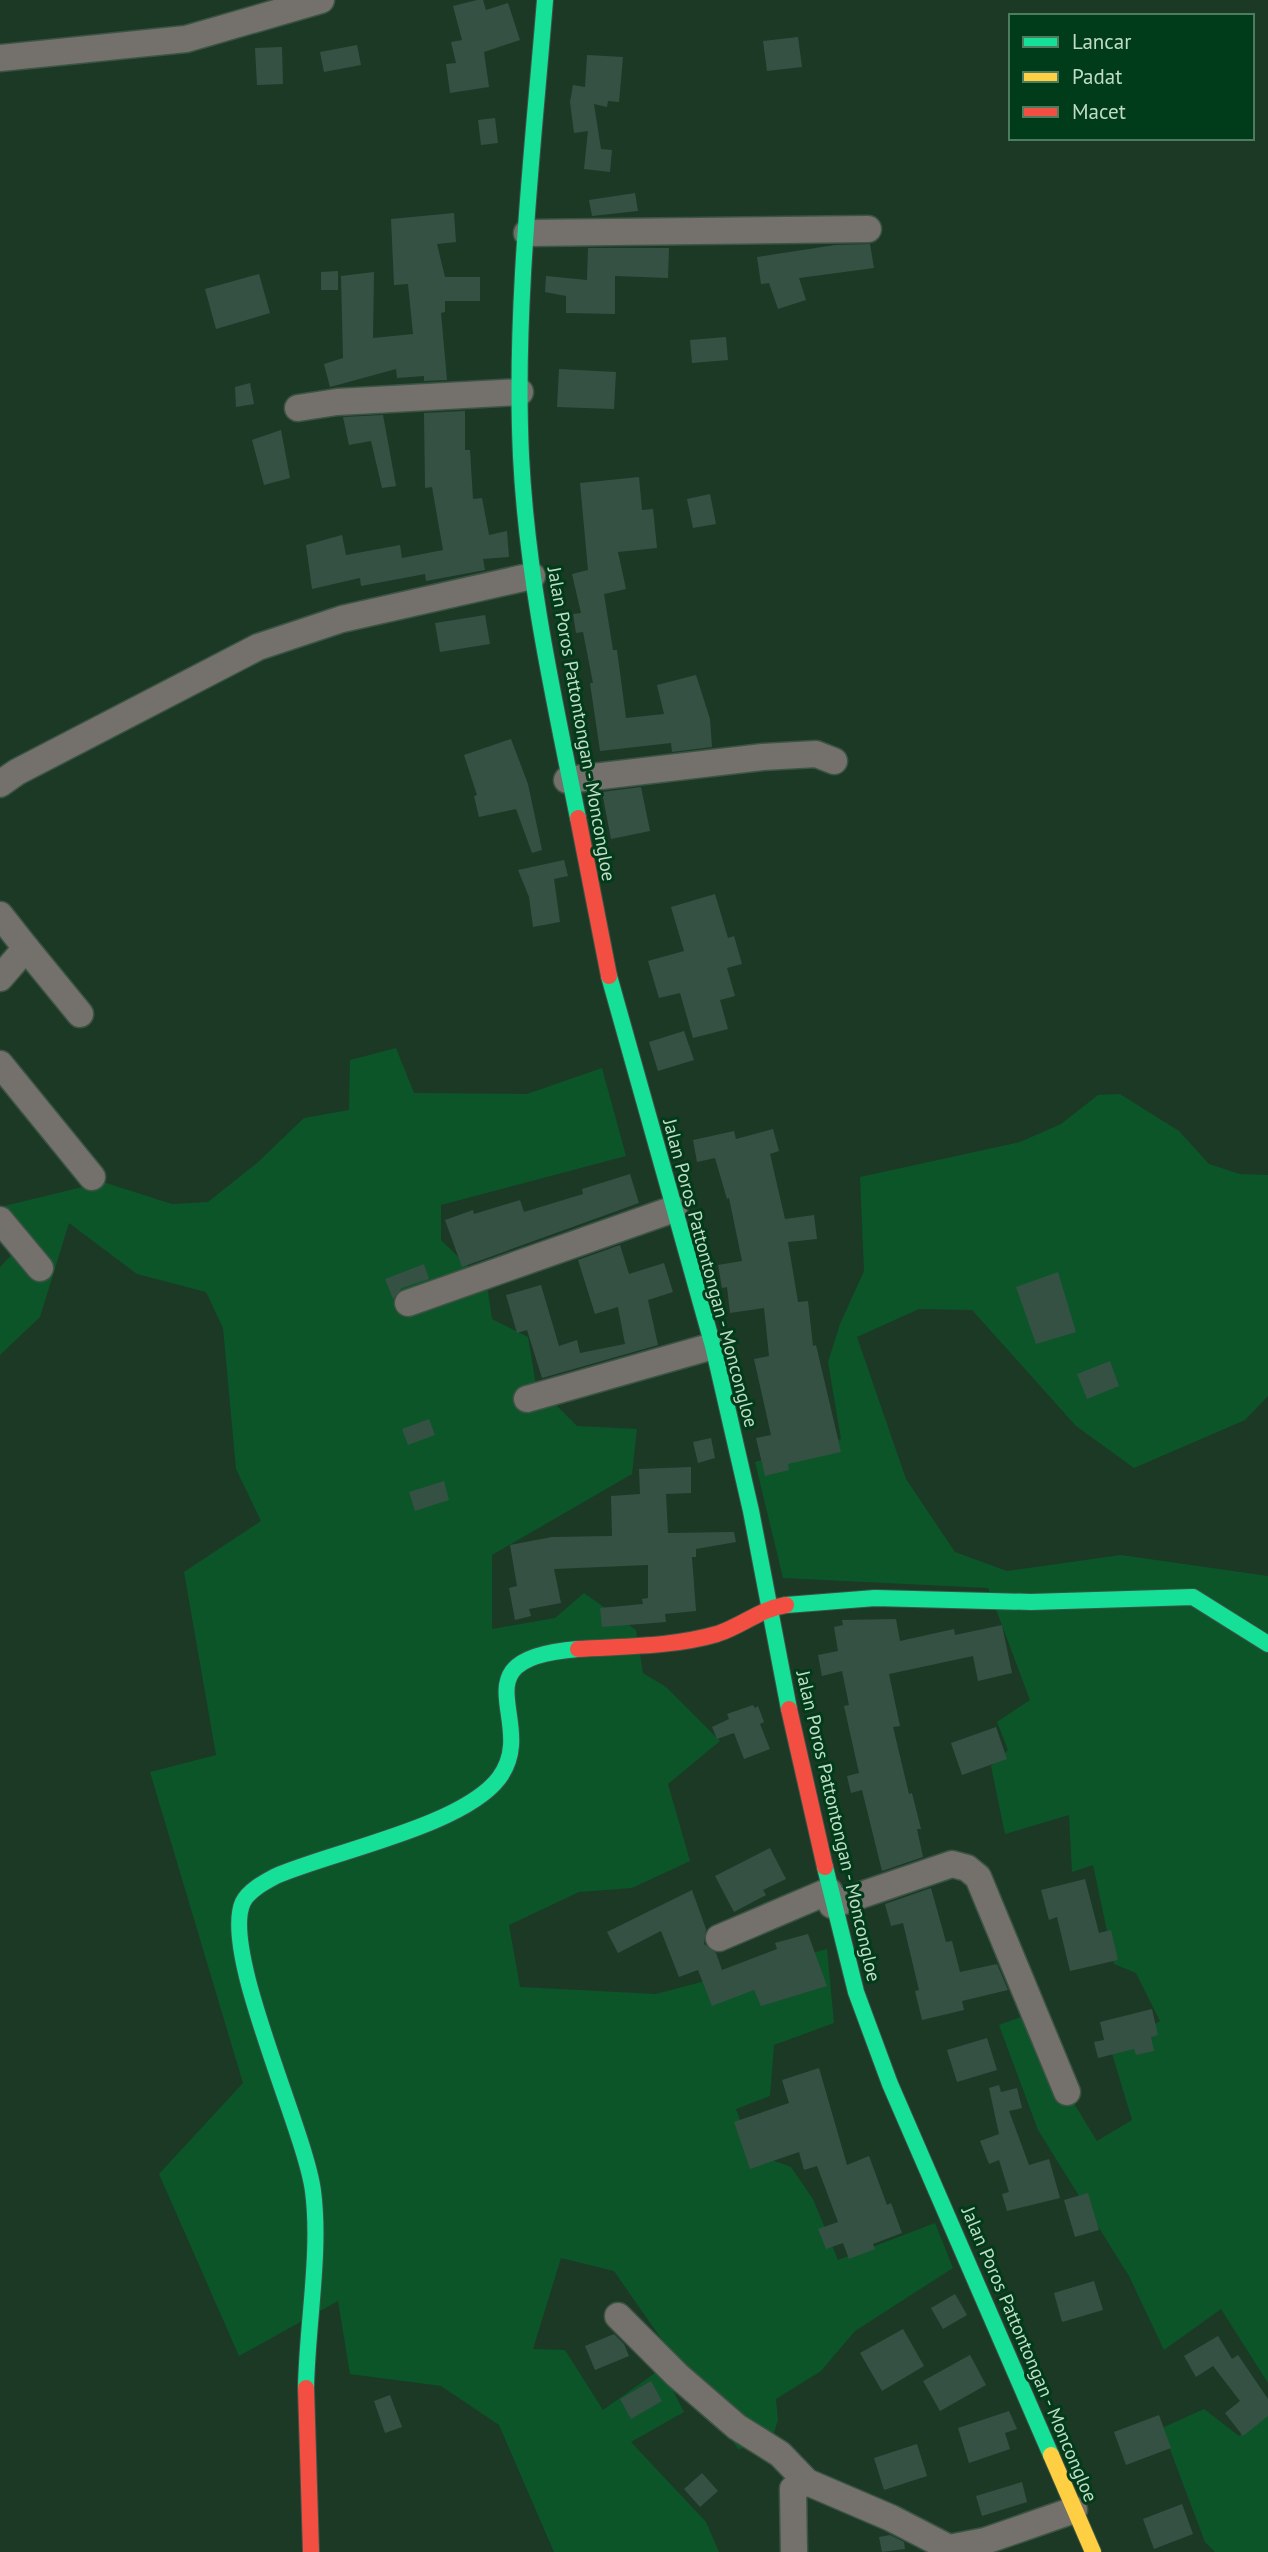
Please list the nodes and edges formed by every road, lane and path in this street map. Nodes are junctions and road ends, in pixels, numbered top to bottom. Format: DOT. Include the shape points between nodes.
graph roads {
  1 [pos="321,0"];
  2 [pos="545,0"];
  3 [pos="0,58"];
  4 [pos="868,229"];
  5 [pos="527,233"];
  6 [pos="520,392"];
  7 [pos="298,408"];
  8 [pos="532,576"];
  9 [pos="834,761"];
  10 [pos="567,780"];
  11 [pos="0,784"];
  12 [pos="0,915"];
  13 [pos="26,948"];
  14 [pos="0,978"];
  15 [pos="80,1014"];
  16 [pos="3,1074"];
  17 [pos="92,1177"];
  18 [pos="674,1209"];
  19 [pos="0,1220"];
  20 [pos="40,1268"];
  21 [pos="408,1303"];
  22 [pos="713,1346"];
  23 [pos="527,1399"];
  24 [pos="769,1608"];
  25 [pos="1268,1644"];
  26 [pos="830,1898"];
  27 [pos="719,1938"];
  28 [pos="1067,2092"];
  29 [pos="618,2316"];
  30 [pos="807,2482"];
  31 [pos="1074,2510"];
  32 [pos="311,2552"];
  33 [pos="794,2552"];
  34 [pos="1093,2552"];
  1 -- 3 [label="street" via="186,39"];
  2 -- 5 [label="street, Jalan Poros Pattontongan - Moncongloe"];
  4 -- 5 [label="street"];
  5 -- 6 [label="street, Jalan Poros Pattontongan - Moncongloe"];
  6 -- 7 [label="street"];
  6 -- 8 [label="street, Jalan Poros Pattontongan - Moncongloe"];
  8 -- 10 [label="street, Jalan Poros Pattontongan - Moncongloe"];
  8 -- 11 [label="street" via="342,619 258,647"];
  9 -- 10 [label="street" via="816,754 763,757"];
  10 -- 18 [label="street, Jalan Poros Pattontongan - Moncongloe" via="614,1002"];
  12 -- 13 [label="street"];
  13 -- 14 [label="street"];
  13 -- 15 [label="street"];
  16 -- 17 [label="street"];
  18 -- 21 [label="street"];
  18 -- 22 [label="street, Jalan Poros Pattontongan - Moncongloe"];
  19 -- 20 [label="street"];
  22 -- 23 [label="street"];
  22 -- 24 [label="street, Jalan Poros Pattontongan - Moncongloe"];
  24 -- 25 [label="street" via="881,1598 1006,1602 1193,1597 1214,1606 1255,1640"];
  24 -- 26 [label="street, Jalan Poros Pattontongan - Moncongloe"];
  24 -- 32 [label="street" via="705,1637 527,1656 520,1660 509,1683 508,1761 493,1784 436,1819 271,1878 252,1890 243,1903 238,1941 315,2203 305,2475"];
  26 -- 27 [label="street"];
  26 -- 28 [label="street" via="952,1864 978,1877"];
  26 -- 31 [label="street, Jalan Poros Pattontongan - Moncongloe" via="856,1992 890,2084"];
  29 -- 30 [label="street" via="717,2410 780,2455"];
  30 -- 31 [label="street" via="949,2548 985,2541"];
  30 -- 33 [label="street" via="793,2489 791,2499"];
  31 -- 34 [label="street, Jalan Poros Pattontongan - Moncongloe"];
}
